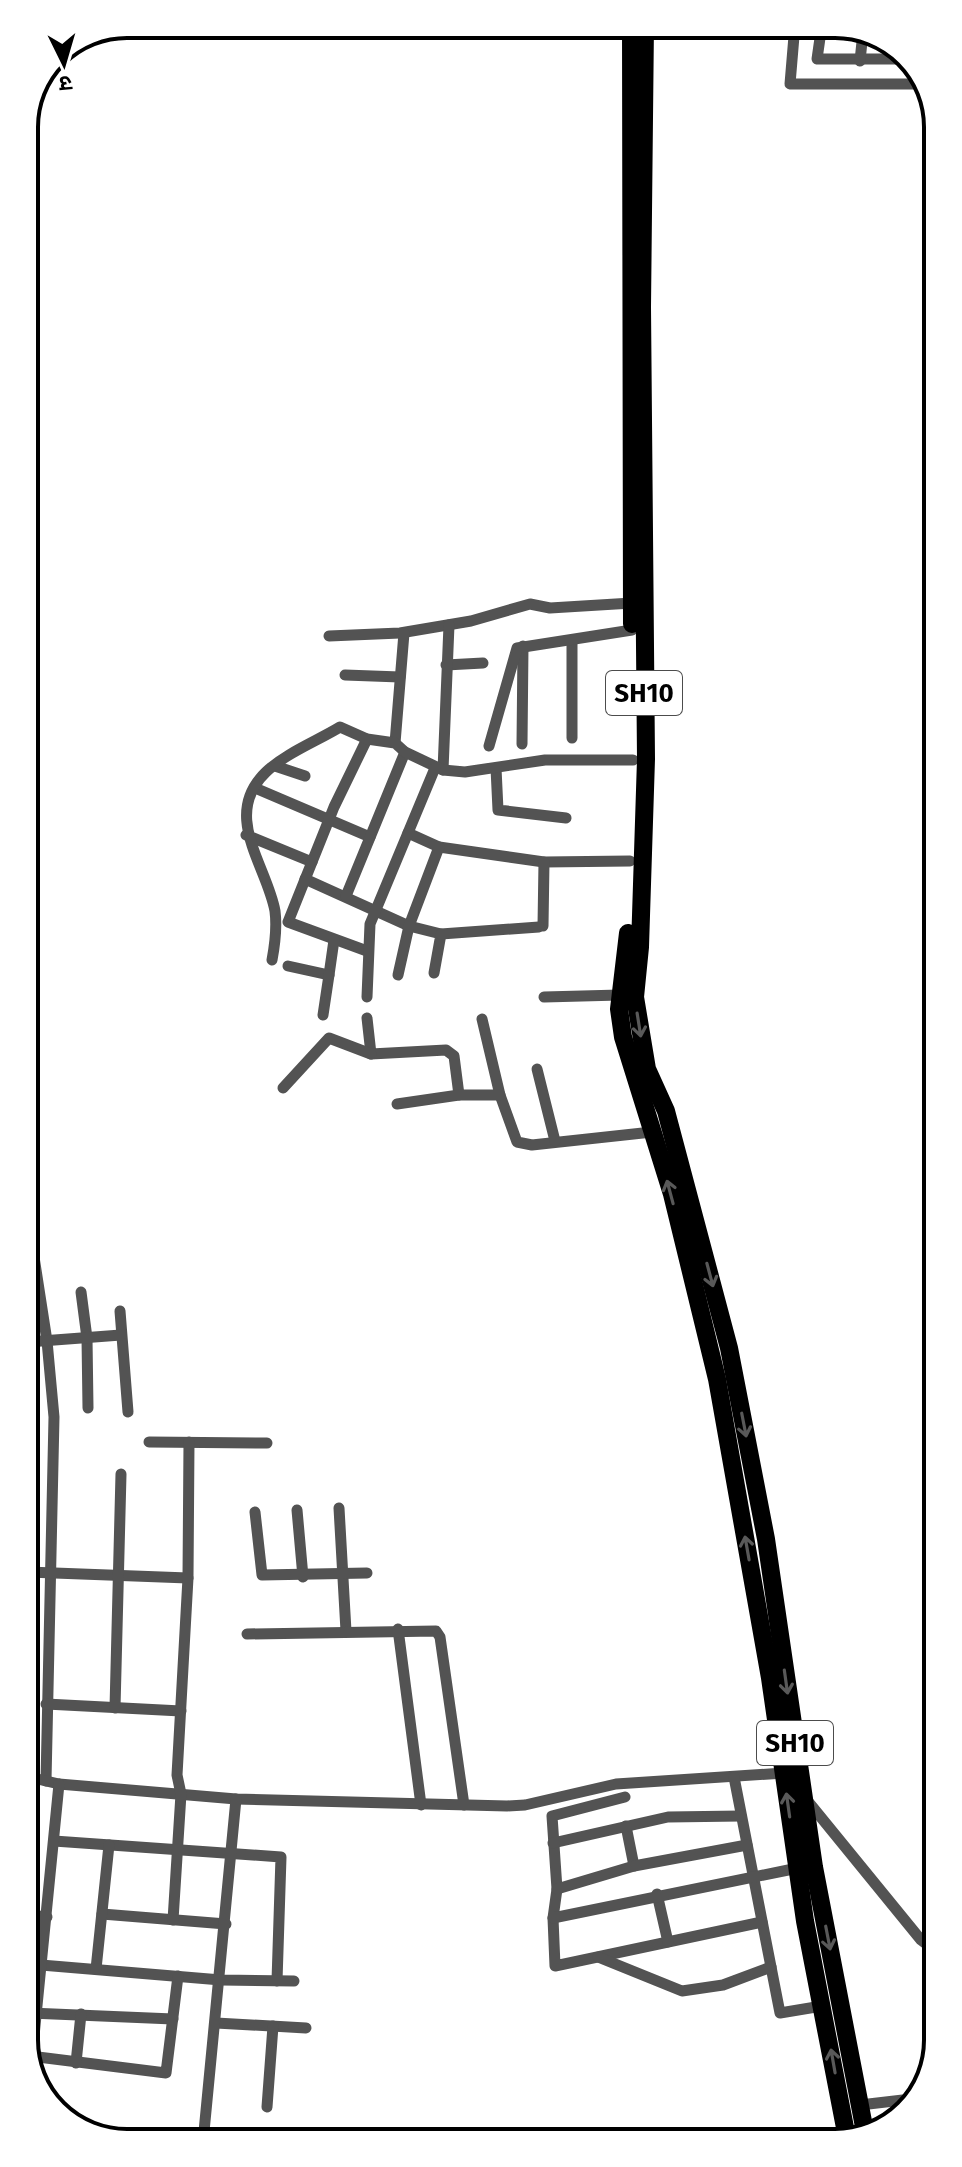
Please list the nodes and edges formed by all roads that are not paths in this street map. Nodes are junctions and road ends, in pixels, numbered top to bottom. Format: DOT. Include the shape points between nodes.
graph roads {
  1 [pos="631,38"];
  2 [pos="645,38"];
  3 [pos="794,38"];
  4 [pos="820,38"];
  5 [pos="862,43"];
  6 [pos="891,58"];
  7 [pos="860,61"];
  8 [pos="913,84"];
  9 [pos="632,603"];
  10 [pos="449,625"];
  11 [pos="632,630"];
  12 [pos="404,633"];
  13 [pos="329,636"];
  14 [pos="572,642"];
  15 [pos="523,646"];
  16 [pos="483,663"];
  17 [pos="446,665"];
  18 [pos="345,675"];
  19 [pos="400,677"];
  20 [pos="572,738"];
  21 [pos="367,739"];
  22 [pos="395,743"];
  23 [pos="522,744"];
  24 [pos="489,746"];
  25 [pos="405,752"];
  26 [pos="633,760"];
  27 [pos="275,766"];
  28 [pos="496,768"];
  29 [pos="439,769"];
  30 [pos="305,776"];
  31 [pos="255,788"];
  32 [pos="566,818"];
  33 [pos="328,821"];
  34 [pos="637,827"];
  35 [pos="408,833"];
  36 [pos="246,835"];
  37 [pos="370,837"];
  38 [pos="439,847"];
  39 [pos="630,861"];
  40 [pos="312,862"];
  41 [pos="544,862"];
  42 [pos="305,879"];
  43 [pos="346,896"];
  44 [pos="376,910"];
  45 [pos="409,926"];
  46 [pos="441,934"];
  47 [pos="334,940"];
  48 [pos="367,951"];
  49 [pos="272,960"];
  50 [pos="288,966"];
  51 [pos="434,973"];
  52 [pos="329,975"];
  53 [pos="398,975"];
  54 [pos="620,995"];
  55 [pos="367,997"];
  56 [pos="544,997"];
  57 [pos="323,1015"];
  58 [pos="367,1018"];
  59 [pos="482,1019"];
  60 [pos="371,1054"];
  61 [pos="537,1069"];
  62 [pos="283,1088"];
  63 [pos="459,1095"];
  64 [pos="500,1095"];
  65 [pos="397,1104"];
  66 [pos="652,1132"];
  67 [pos="555,1141"];
  68 [pos="38,1283"];
  69 [pos="81,1292"];
  70 [pos="120,1311"];
  71 [pos="121,1335"];
  72 [pos="87,1338"];
  73 [pos="38,1341"];
  74 [pos="47,1341"];
  75 [pos="88,1408"];
  76 [pos="128,1412"];
  77 [pos="149,1442"];
  78 [pos="189,1442"];
  79 [pos="267,1443"];
  80 [pos="121,1474"];
  81 [pos="339,1508"];
  82 [pos="297,1510"];
  83 [pos="255,1512"];
  84 [pos="38,1572"];
  85 [pos="50,1573"];
  86 [pos="367,1573"];
  87 [pos="119,1576"];
  88 [pos="343,1576"];
  89 [pos="303,1577"];
  90 [pos="188,1578"];
  91 [pos="398,1629"];
  92 [pos="346,1631"];
  93 [pos="247,1634"];
  94 [pos="46,1704"];
  95 [pos="115,1708"];
  96 [pos="181,1711"];
  97 [pos="788,1748"];
  98 [pos="784,1773"];
  99 [pos="734,1777"];
  100 [pos="38,1779"];
  101 [pos="46,1781"];
  102 [pos="59,1784"];
  103 [pos="181,1794"];
  104 [pos="803,1795"];
  105 [pos="625,1797"];
  106 [pos="236,1799"];
  107 [pos="421,1805"];
  108 [pos="464,1805"];
  109 [pos="741,1816"];
  110 [pos="626,1826"];
  111 [pos="54,1841"];
  112 [pos="553,1843"];
  113 [pos="109,1845"];
  114 [pos="747,1845"];
  115 [pos="178,1850"];
  116 [pos="231,1852"];
  117 [pos="634,1866"];
  118 [pos="798,1868"];
  119 [pos="753,1877"];
  120 [pos="557,1889"];
  121 [pos="657,1894"];
  122 [pos="102,1914"];
  123 [pos="38,1916"];
  124 [pos="47,1917"];
  125 [pos="553,1918"];
  126 [pos="173,1920"];
  127 [pos="762,1922"];
  128 [pos="226,1924"];
  129 [pos="668,1942"];
  130 [pos="924,1942"];
  131 [pos="598,1957"];
  132 [pos="38,1965"];
  133 [pos="42,1965"];
  134 [pos="771,1967"];
  135 [pos="96,1969"];
  136 [pos="178,1976"];
  137 [pos="221,1980"];
  138 [pos="277,1981"];
  139 [pos="294,1981"];
  140 [pos="38,1986"];
  141 [pos="822,2006"];
  142 [pos="38,2013"];
  143 [pos="81,2014"];
  144 [pos="173,2019"];
  145 [pos="216,2023"];
  146 [pos="273,2026"];
  147 [pos="306,2028"];
  148 [pos="40,2057"];
  149 [pos="76,2063"];
  150 [pos="900,2100"];
  151 [pos="860,2105"];
  152 [pos="267,2107"];
  153 [pos="864,2124"];
  154 [pos="845,2128"];
  155 [pos="204,2129"];
  1 -- 9 [label="main road, SH10"];
  2 -- 34 [label="main road, SH10" via="646,759"];
  3 -- 8 [label="street" via="790,84"];
  4 -- 7 [label="street" via="817,59"];
  5 -- 7 [label="street"];
  6 -- 7 [label="street"];
  9 -- 10 [label="street" via="550,608 530,604"];
  9 -- 11 [label="main road, SH10"];
  10 -- 12 [label="street"];
  10 -- 17 [label="street"];
  11 -- 14 [label="street"];
  11 -- 26 [label="main road, SH10"];
  12 -- 13 [label="street"];
  12 -- 19 [label="street"];
  14 -- 15 [label="street"];
  14 -- 20 [label="street"];
  15 -- 23 [label="street"];
  15 -- 24 [label="street" via="515,650"];
  16 -- 17 [label="street"];
  17 -- 29 [label="street"];
  18 -- 19 [label="street"];
  19 -- 22 [label="street"];
  21 -- 22 [label="street"];
  21 -- 27 [label="street" via="340,727"];
  21 -- 33 [label="street"];
  22 -- 25 [label="street"];
  25 -- 29 [label="street"];
  25 -- 37 [label="street"];
  26 -- 28 [label="street" via="545,760"];
  26 -- 34 [label="main road, SH10"];
  27 -- 30 [label="street"];
  27 -- 31 [label="street"];
  28 -- 29 [label="street"];
  28 -- 32 [label="street" via="498,810"];
  29 -- 35 [label="street"];
  31 -- 33 [label="street"];
  31 -- 36 [label="street"];
  33 -- 37 [label="street"];
  33 -- 40 [label="street"];
  34 -- 39 [label="main road, SH10"];
  34 -- 97 [label="main road, SH10, one-way" via="635,997 644,1056 666,1111 729,1348 766,1539"];
  35 -- 38 [label="street"];
  35 -- 44 [label="street"];
  36 -- 40 [label="street"];
  36 -- 49 [label="street" via="275,910"];
  37 -- 43 [label="street"];
  38 -- 41 [label="street"];
  38 -- 45 [label="street"];
  39 -- 41 [label="street"];
  39 -- 54 [label="main road, SH10"];
  40 -- 42 [label="street"];
  41 -- 46 [label="street" via="541,926"];
  42 -- 43 [label="street"];
  42 -- 47 [label="street" via="288,922"];
  43 -- 44 [label="street"];
  44 -- 45 [label="street"];
  44 -- 48 [label="street"];
  45 -- 46 [label="street"];
  45 -- 53 [label="street"];
  46 -- 51 [label="street"];
  47 -- 48 [label="street"];
  47 -- 52 [label="street"];
  48 -- 55 [label="street"];
  50 -- 52 [label="street"];
  52 -- 57 [label="street"];
  54 -- 56 [label="street"];
  54 -- 66 [label="main road, SH10" via="623,1037"];
  58 -- 60 [label="street"];
  59 -- 64 [label="street"];
  60 -- 62 [label="street" via="329,1038"];
  60 -- 63 [label="street" via="446,1050 454,1056"];
  61 -- 67 [label="street"];
  63 -- 64 [label="street"];
  63 -- 65 [label="street"];
  64 -- 67 [label="street" via="517,1142"];
  66 -- 67 [label="street"];
  97 -- 66 [label="main road, SH10, one-way" via="717,1379"];
  68 -- 74 [label="street"];
  69 -- 72 [label="street"];
  70 -- 71 [label="street"];
  71 -- 72 [label="street"];
  71 -- 76 [label="street"];
  72 -- 74 [label="street"];
  72 -- 75 [label="street"];
  73 -- 74 [label="street"];
  74 -- 85 [label="street" via="54,1417"];
  77 -- 78 [label="street"];
  78 -- 79 [label="street"];
  78 -- 90 [label="street"];
  80 -- 87 [label="street"];
  81 -- 88 [label="street"];
  82 -- 89 [label="street"];
  83 -- 89 [label="street" via="262,1575"];
  84 -- 85 [label="street"];
  85 -- 87 [label="street"];
  85 -- 94 [label="street"];
  86 -- 88 [label="street"];
  87 -- 90 [label="street"];
  87 -- 95 [label="street"];
  88 -- 89 [label="street"];
  88 -- 92 [label="street"];
  90 -- 96 [label="street"];
  91 -- 92 [label="street"];
  91 -- 107 [label="street"];
  91 -- 108 [label="street" via="431,1628 440,1637"];
  92 -- 93 [label="street"];
  94 -- 95 [label="street"];
  94 -- 101 [label="street"];
  95 -- 96 [label="street"];
  96 -- 103 [label="street"];
  97 -- 98 [label="main road, SH10"];
  97 -- 104 [label="main road, SH10"];
  98 -- 99 [label="street"];
  118 -- 98 [label="main road, SH10, one-way"];
  99 -- 108 [label="street" via="616,1784 525,1805"];
  99 -- 109 [label="street"];
  100 -- 101 [label="street"];
  101 -- 102 [label="street"];
  102 -- 103 [label="street"];
  102 -- 111 [label="street"];
  103 -- 106 [label="street"];
  103 -- 115 [label="street"];
  104 -- 130 [label="street"];
  104 -- 151 [label="main road, SH10, one-way"];
  105 -- 112 [label="street" via="554,1813"];
  106 -- 107 [label="street"];
  106 -- 116 [label="street"];
  107 -- 108 [label="street"];
  109 -- 110 [label="street" via="668,1817"];
  109 -- 114 [label="street"];
  110 -- 112 [label="street"];
  110 -- 117 [label="street"];
  111 -- 113 [label="street"];
  111 -- 124 [label="street"];
  112 -- 120 [label="street"];
  113 -- 115 [label="street"];
  113 -- 122 [label="street"];
  114 -- 117 [label="street"];
  114 -- 119 [label="street"];
  115 -- 116 [label="street"];
  115 -- 126 [label="street"];
  116 -- 128 [label="street"];
  116 -- 138 [label="street" via="281,1857"];
  117 -- 120 [label="street"];
  118 -- 119 [label="street"];
  118 -- 141 [label="main road, SH10"];
  119 -- 121 [label="street"];
  119 -- 127 [label="street"];
  120 -- 125 [label="street"];
  121 -- 125 [label="street"];
  121 -- 129 [label="street"];
  122 -- 126 [label="street"];
  122 -- 135 [label="street"];
  123 -- 124 [label="street"];
  124 -- 133 [label="street"];
  125 -- 131 [label="street" via="555,1966"];
  126 -- 128 [label="street"];
  127 -- 129 [label="street"];
  127 -- 134 [label="street"];
  128 -- 137 [label="street"];
  129 -- 131 [label="street"];
  131 -- 134 [label="street" via="682,1991 723,1985"];
  132 -- 133 [label="street"];
  133 -- 135 [label="street"];
  133 -- 140 [label="street"];
  134 -- 141 [label="street" via="780,2013"];
  135 -- 136 [label="street"];
  136 -- 137 [label="street"];
  136 -- 144 [label="street"];
  137 -- 138 [label="street"];
  137 -- 145 [label="street"];
  138 -- 139 [label="street"];
  154 -- 141 [label="main road, SH10, one-way"];
  142 -- 143 [label="street"];
  143 -- 144 [label="street"];
  143 -- 149 [label="street"];
  144 -- 149 [label="street" via="166,2073"];
  145 -- 146 [label="street"];
  145 -- 155 [label="street"];
  146 -- 147 [label="street"];
  146 -- 152 [label="street"];
  148 -- 149 [label="street"];
  150 -- 151 [label="street"];
  151 -- 153 [label="main road, SH10"];
}
